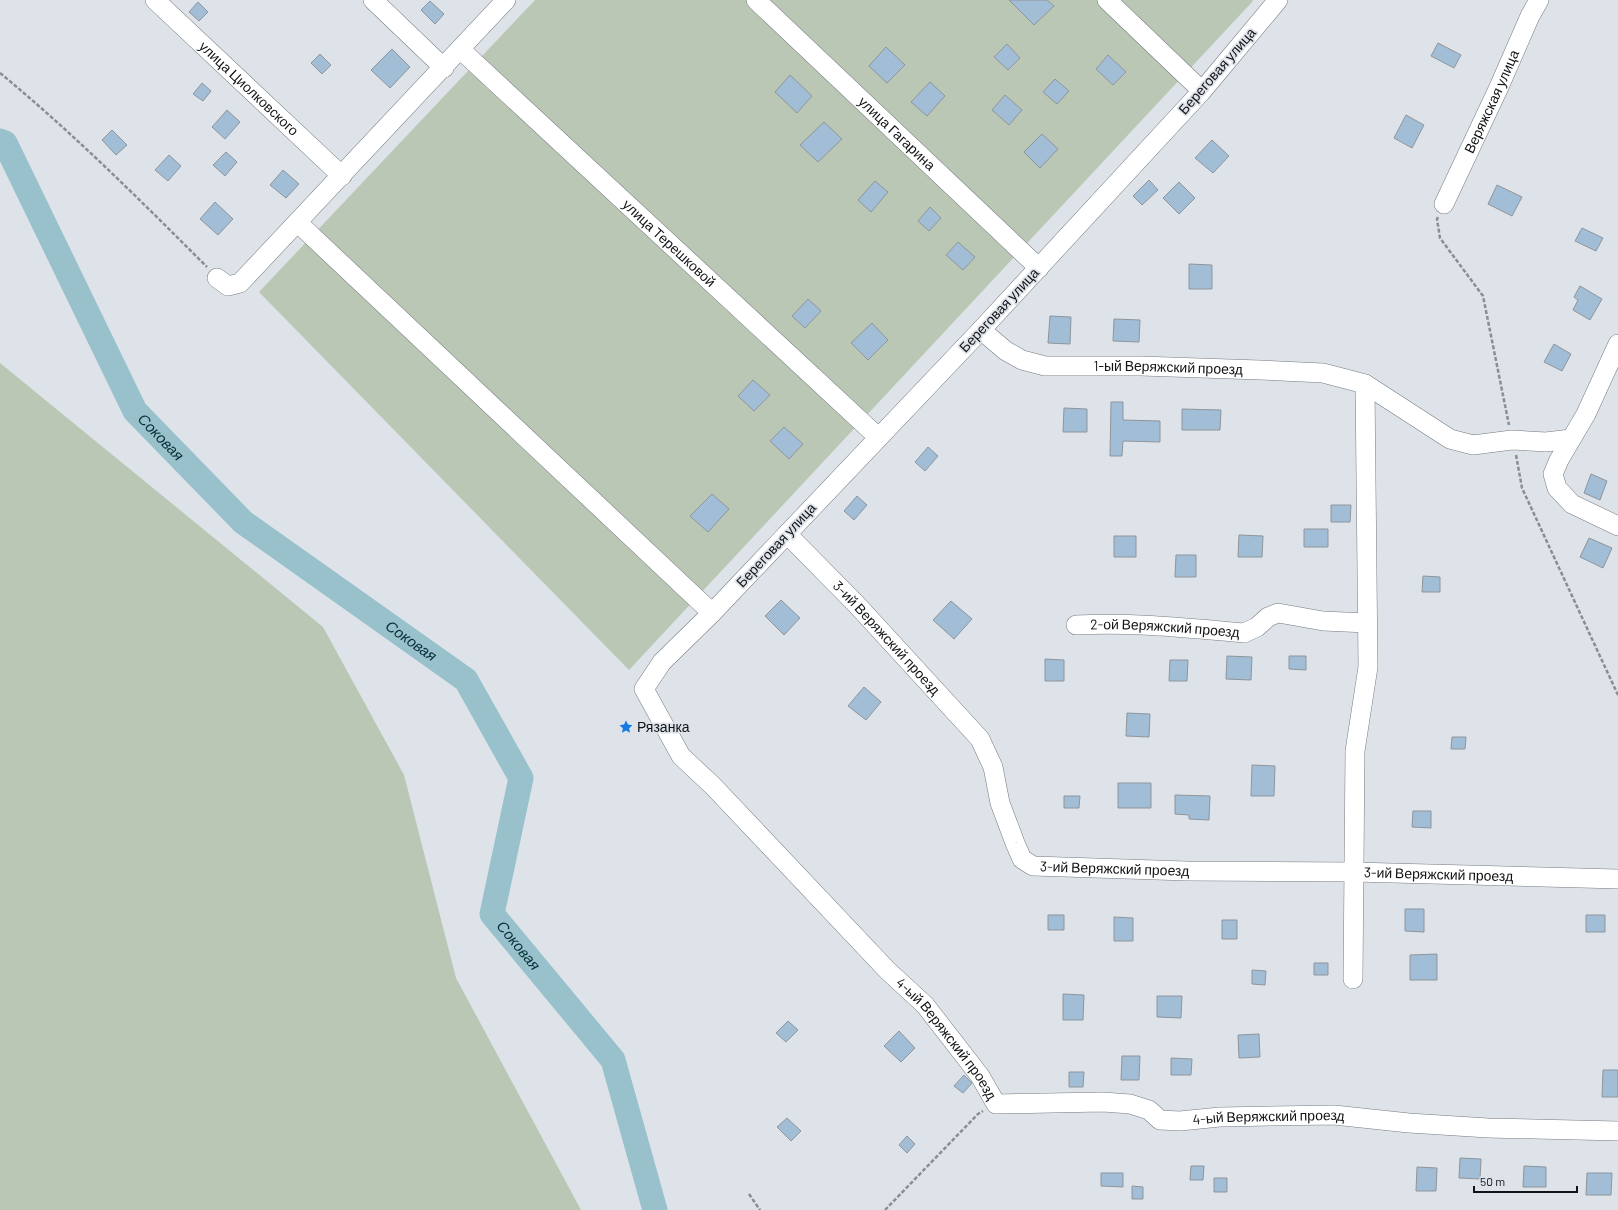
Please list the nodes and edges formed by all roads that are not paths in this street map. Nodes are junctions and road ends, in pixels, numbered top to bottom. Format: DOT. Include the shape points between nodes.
graph roads {
  1 [pos="155,0"];
  2 [pos="373,0"];
  3 [pos="506,0"];
  4 [pos="756,0"];
  5 [pos="1107,0"];
  6 [pos="1278,0"];
  7 [pos="1539,0"];
  8 [pos="461,50"];
  9 [pos="444,68"];
  10 [pos="1202,91"];
  11 [pos="342,176"];
  12 [pos="1444,204"];
  13 [pos="298,223"];
  14 [pos="1038,268"];
  15 [pos="217,278"];
  16 [pos="981,330"];
  17 [pos="1618,344"];
  18 [pos="1365,384"];
  19 [pos="878,437"];
  20 [pos="1571,439"];
  21 [pos="1618,526"];
  22 [pos="787,534"];
  23 [pos="712,614"];
  24 [pos="1367,623"];
  25 [pos="1076,625"];
  26 [pos="1354,872"];
  27 [pos="1618,879"];
  28 [pos="1353,979"];
  29 [pos="1618,1132"];
  1 -- 11 [label="street, улица Циолковского"];
  2 -- 9 [label="street"];
  3 -- 8 [label="street"];
  4 -- 14 [label="street, улица Гагарина"];
  5 -- 10 [label="street"];
  6 -- 10 [label="street, Береговая улица"];
  7 -- 12 [label="street, Веряжская улица"];
  8 -- 9 [label="street"];
  8 -- 19 [label="street, улица Терешковой"];
  9 -- 11 [label="street"];
  10 -- 14 [label="street, Береговая улица"];
  11 -- 13 [label="street"];
  13 -- 15 [label="street" via="240,283 228,286"];
  13 -- 23 [label="street"];
  14 -- 16 [label="street, Береговая улица"];
  16 -- 18 [label="street, 1-ый Веряжский проезд" via="1022,360 1045,366 1260,370 1323,374"];
  16 -- 19 [label="street, Береговая улица"];
  17 -- 20 [label="street" via="1586,414"];
  18 -- 20 [label="street, 1-ый Веряжский проезд" via="1450,439 1473,445 1512,440 1546,442"];
  18 -- 24 [label="street"];
  19 -- 22 [label="street, Береговая улица"];
  20 -- 21 [label="street" via="1553,474 1556,488 1572,504"];
  22 -- 23 [label="street, Береговая улица"];
  22 -- 26 [label="street, 3-ий Веряжский проезд" via="862,610 980,739 993,767 1000,803 1015,843 1022,859 1032,866 1187,871"];
  23 -- 29 [label="street, 4-ый Веряжский проезд" via="662,662 644,690 680,756 713,786 888,971 925,1005 980,1076 996,1104 1110,1102 1130,1104 1149,1110 1160,1120 1180,1121 1220,1117 1334,1115 1472,1127"];
  24 -- 25 [label="street, 2-ой Веряжский проезд" via="1323,622 1278,613 1244,633 1158,625"];
  24 -- 26 [label="street" via="1368,667 1355,751"];
  26 -- 27 [label="street, 3-ий Веряжский проезд"];
  26 -- 28 [label="street"];
}
